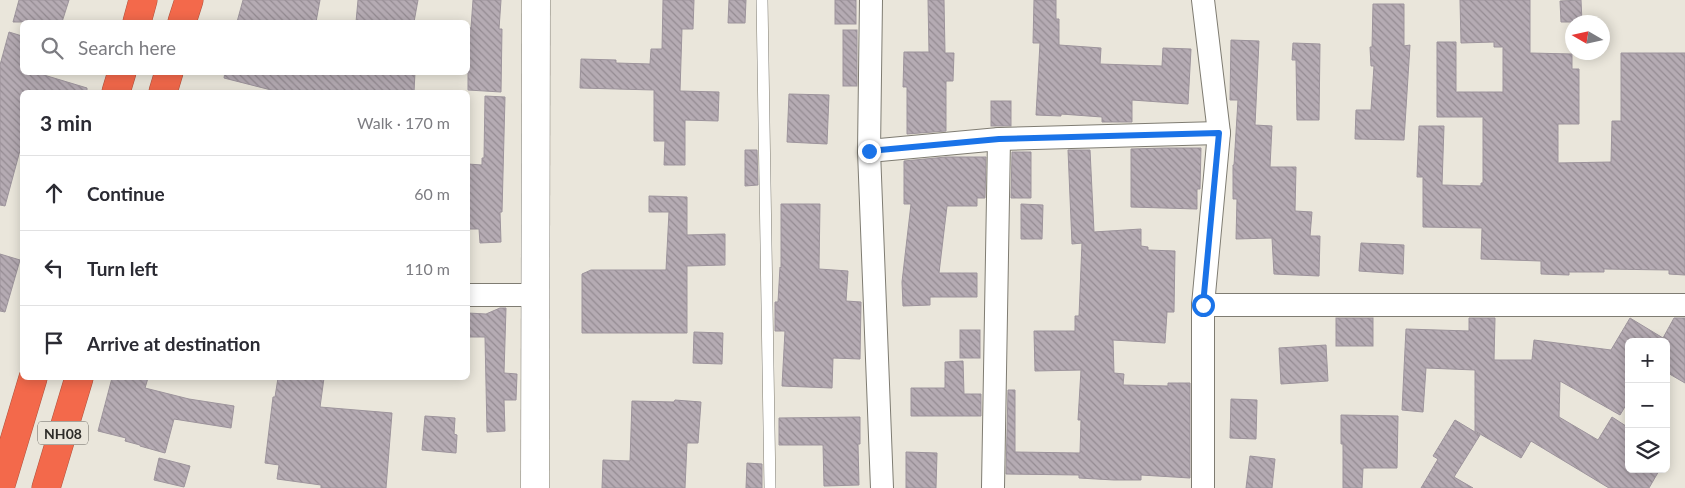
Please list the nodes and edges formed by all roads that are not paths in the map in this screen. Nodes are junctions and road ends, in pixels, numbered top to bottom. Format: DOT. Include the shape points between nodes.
graph roads {
  1 [pos="144,0"];
  2 [pos="189,0"];
  3 [pos="536,0"];
  4 [pos="762,0"];
  5 [pos="871,0"];
  6 [pos="1203,0"];
  7 [pos="138,20"];
  8 [pos="183,20"];
  9 [pos="121,75"];
  10 [pos="168,75"];
  11 [pos="117,90"];
  12 [pos="164,90"];
  13 [pos="1219,133"];
  14 [pos="999,139"];
  15 [pos="869,151"];
  16 [pos="470,295"];
  17 [pos="535,295"];
  18 [pos="1203,305"];
  19 [pos="1685,305"];
  20 [pos="32,380"];
  21 [pos="78,380"];
  22 [pos="0,488"];
  23 [pos="46,488"];
  24 [pos="535,488"];
  25 [pos="770,488"];
  26 [pos="882,488"];
  27 [pos="993,488"];
  28 [pos="1203,488"];
  1 -- 7 [label="highway"];
  2 -- 8 [label="highway"];
  3 -- 17 [label="main road"];
  4 -- 25 [label="lane"];
  5 -- 15 [label="street"];
  6 -- 13 [label="street"];
  9 -- 11 [label="highway"];
  10 -- 12 [label="highway"];
  13 -- 14 [label="street"];
  13 -- 18 [label="street"];
  14 -- 15 [label="street"];
  14 -- 27 [label="street"];
  15 -- 26 [label="street"];
  16 -- 17 [label="street"];
  17 -- 24 [label="main road"];
  18 -- 19 [label="street"];
  18 -- 28 [label="street"];
  20 -- 22 [label="highway, NH08"];
  21 -- 23 [label="highway, NH08"];
}
